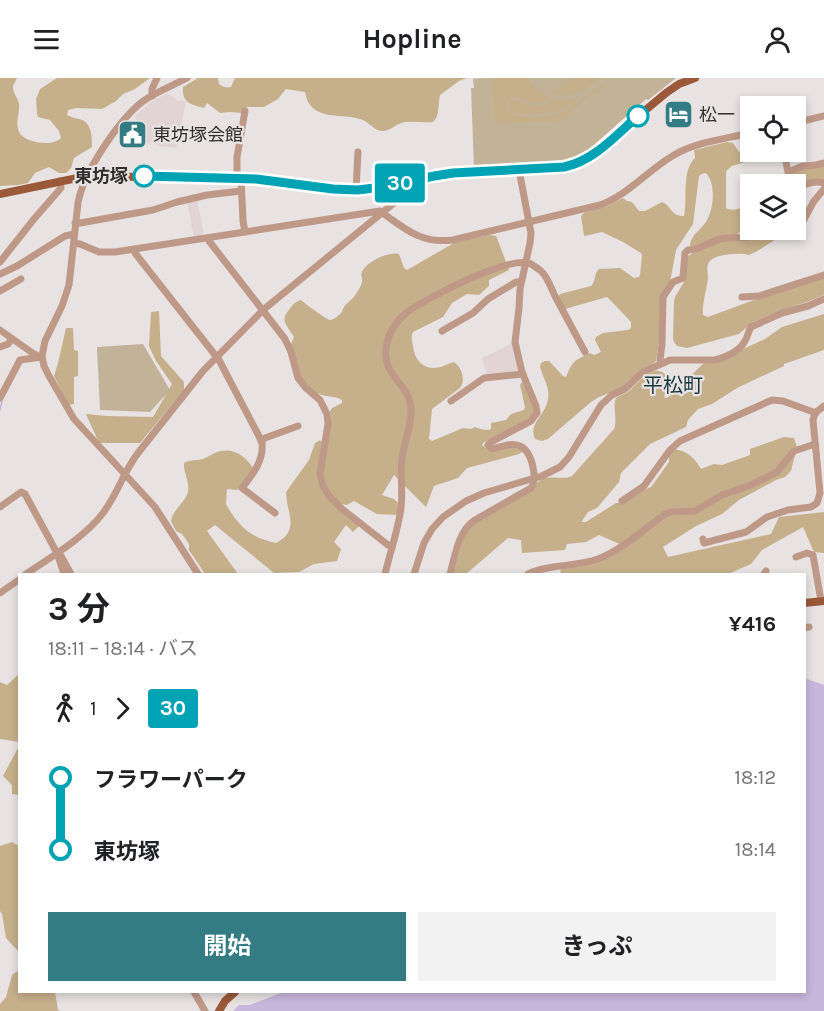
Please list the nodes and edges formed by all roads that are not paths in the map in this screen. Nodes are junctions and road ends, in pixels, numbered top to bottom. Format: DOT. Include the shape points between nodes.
graph roads {
  1 [pos="157,78"];
  2 [pos="187,78"];
  3 [pos="695,78"];
  4 [pos="152,96"];
  5 [pos="244,111"];
  6 [pos="824,116"];
  7 [pos="806,120"];
  8 [pos="740,136"];
  9 [pos="358,152"];
  10 [pos="786,162"];
  11 [pos="824,163"];
  12 [pos="519,170"];
  13 [pos="87,176"];
  14 [pos="239,178"];
  15 [pos="416,179"];
  16 [pos="60,181"];
  17 [pos="824,183"];
  18 [pos="806,185"];
  19 [pos="824,189"];
  20 [pos="356,190"];
  21 [pos="242,192"];
  22 [pos="0,194"];
  23 [pos="382,213"];
  24 [pos="806,216"];
  25 [pos="529,222"];
  26 [pos="75,223"];
  27 [pos="245,232"];
  28 [pos="74,234"];
  29 [pos="208,238"];
  30 [pos="740,238"];
  31 [pos="74,243"];
  32 [pos="135,249"];
  33 [pos="0,262"];
  34 [pos="525,262"];
  35 [pos="0,274"];
  36 [pos="824,275"];
  37 [pos="21,279"];
  38 [pos="521,282"];
  39 [pos="0,291"];
  40 [pos="742,297"];
  41 [pos="824,299"];
  42 [pos="263,310"];
  43 [pos="0,330"];
  44 [pos="442,332"];
  45 [pos="12,339"];
  46 [pos="0,347"];
  47 [pos="585,352"];
  48 [pos="42,357"];
  49 [pos="217,357"];
  50 [pos="661,363"];
  51 [pos="523,374"];
  52 [pos="0,398"];
  53 [pos="451,401"];
  54 [pos="824,406"];
  55 [pos="816,413"];
  56 [pos="298,426"];
  57 [pos="261,441"];
  58 [pos="815,444"];
  59 [pos="820,462"];
  60 [pos="125,475"];
  61 [pos="534,478"];
  62 [pos="622,501"];
  63 [pos="0,507"];
  64 [pos="275,513"];
  65 [pos="703,539"];
  66 [pos="392,546"];
  67 [pos="57,552"];
  68 [pos="796,557"];
  69 [pos="27,573"];
  70 [pos="64,573"];
  71 [pos="70,573"];
  72 [pos="197,573"];
  73 [pos="385,573"];
  74 [pos="414,573"];
  75 [pos="450,573"];
  76 [pos="531,573"];
  77 [pos="18,580"];
  78 [pos="0,593"];
  79 [pos="823,601"];
  80 [pos="806,603"];
  81 [pos="195,993"];
  82 [pos="234,993"];
  83 [pos="205,1011"];
  84 [pos="219,1011"];
  1 -- 4 [label="street"];
  2 -- 4 [label="street"];
  3 -- 12 [label="main road" via="663,95 583,161 564,167"];
  4 -- 13 [label="street" via="117,129"];
  5 -- 14 [label="street" via="237,155"];
  6 -- 7 [label="street"];
  8 -- 25 [label="street" via="684,150 606,203"];
  9 -- 20 [label="street"];
  10 -- 11 [label="street" via="788,172"];
  12 -- 15 [label="main road"];
  12 -- 25 [label="street"];
  13 -- 14 [label="main road"];
  13 -- 16 [label="main road"];
  13 -- 26 [label="street"];
  14 -- 20 [label="main road"];
  14 -- 21 [label="street"];
  15 -- 20 [label="main road"];
  15 -- 23 [label="street" via="416,185"];
  16 -- 22 [label="main road"];
  16 -- 33 [label="street" via="61,188"];
  17 -- 18 [label="street"];
  19 -- 24 [label="street"];
  21 -- 26 [label="street" via="207,195"];
  21 -- 27 [label="street"];
  23 -- 25 [label="street" via="411,233 438,241"];
  23 -- 27 [label="street"];
  23 -- 42 [label="street"];
  25 -- 34 [label="street"];
  26 -- 28 [label="street"];
  27 -- 29 [label="street"];
  28 -- 31 [label="street"];
  28 -- 35 [label="street"];
  29 -- 32 [label="street"];
  29 -- 42 [label="street"];
  30 -- 50 [label="street" via="721,239 685,253 682,278 673,282 663,297"];
  31 -- 32 [label="street" via="99,252"];
  31 -- 48 [label="street" via="67,292 47,335"];
  32 -- 49 [label="street"];
  34 -- 38 [label="street"];
  34 -- 47 [label="street" via="543,274"];
  34 -- 66 [label="street" via="493,269 445,290 405,314 391,332 386,361 411,406 402,457 400,512"];
  36 -- 40 [label="street"];
  37 -- 39 [label="street"];
  38 -- 44 [label="street" via="488,299 473,314"];
  38 -- 51 [label="street" via="515,335"];
  41 -- 50 [label="street" via="751,327 740,347 720,358"];
  42 -- 49 [label="street"];
  42 -- 66 [label="street" via="288,345 302,384 326,409 328,424 320,474 326,492 348,515"];
  43 -- 45 [label="street"];
  45 -- 46 [label="street"];
  45 -- 48 [label="street"];
  48 -- 52 [label="street" via="20,360"];
  48 -- 60 [label="street" via="74,419"];
  49 -- 57 [label="street"];
  49 -- 60 [label="street" via="138,453"];
  50 -- 61 [label="street" via="645,370 625,389 604,401 565,462"];
  51 -- 53 [label="street" via="484,378"];
  51 -- 61 [label="street" via="536,416 491,442 489,447 514,444 525,448"];
  54 -- 55 [label="street"];
  55 -- 58 [label="street"];
  55 -- 62 [label="street" via="772,400 686,438 670,450 644,486"];
  56 -- 57 [label="street"];
  57 -- 64 [label="street" via="257,468 242,488"];
  58 -- 59 [label="street"];
  58 -- 76 [label="street" via="794,451 777,472 695,511 668,513 605,556"];
  59 -- 65 [label="street" via="819,496 814,505 767,517 742,533 704,543"];
  60 -- 67 [label="street" via="101,516"];
  60 -- 72 [label="street" via="159,513"];
  61 -- 74 [label="street" via="484,493 443,517 424,543"];
  61 -- 75 [label="street" via="531,488 467,526"];
  63 -- 67 [label="street" via="21,492 25,494"];
  66 -- 73 [label="street"];
  67 -- 69 [label="street"];
  67 -- 70 [label="street"];
  67 -- 71 [label="street"];
  68 -- 79 [label="street" via="813,555"];
  77 -- 78 [label="street"];
  79 -- 80 [label="main road"];
  81 -- 83 [label="street"];
  82 -- 84 [label="main road"];
}
